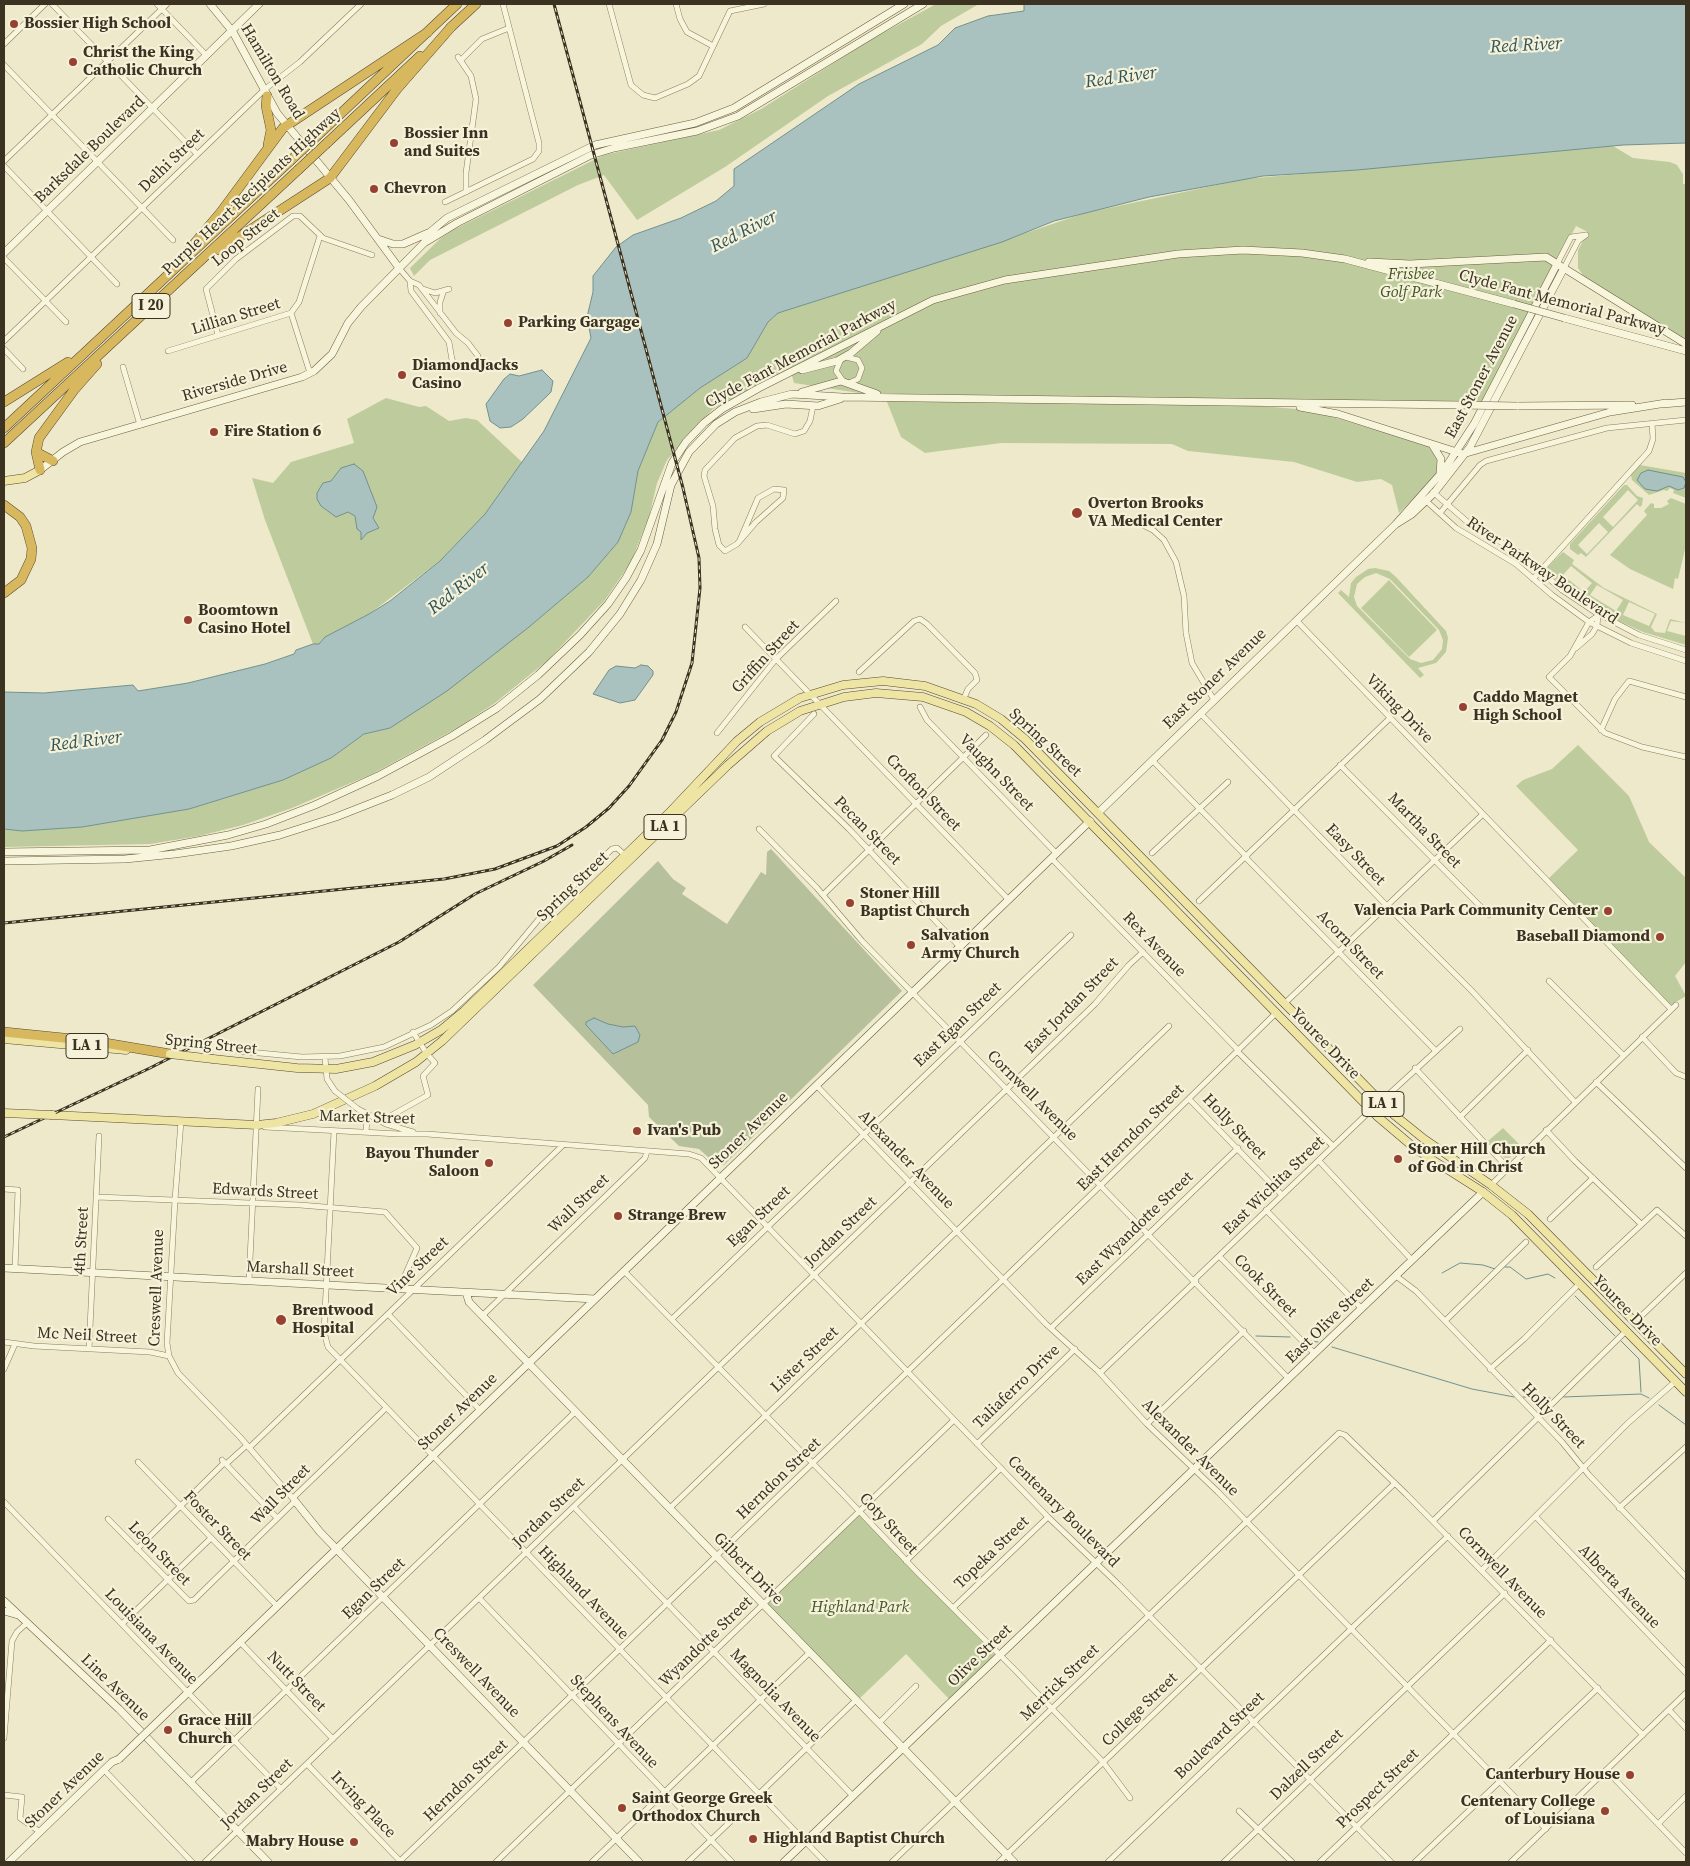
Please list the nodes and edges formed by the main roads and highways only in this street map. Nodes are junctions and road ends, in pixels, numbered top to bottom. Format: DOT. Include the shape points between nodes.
graph roads {
  1 [pos="457,4"];
  2 [pos="476,4"];
  3 [pos="452,26"];
  4 [pos="428,32"];
  5 [pos="266,93"];
  6 [pos="266,150"];
  7 [pos="195,267"];
  8 [pos="154,289"];
  9 [pos="117,338"];
  10 [pos="84,353"];
  11 [pos="4,402"];
  12 [pos="4,428"];
  13 [pos="4,443"];
  14 [pos="36,452"];
  15 [pos="53,461"];
  16 [pos="40,470"];
  17 [pos="4,481"];
  18 [pos="4,505"];
  19 [pos="4,593"];
  20 [pos="1098,813"];
  21 [pos="1090,821"];
  22 [pos="628,858"];
  23 [pos="1284,1004"];
  24 [pos="1276,1013"];
  25 [pos="4,1032"];
  26 [pos="4,1038"];
  27 [pos="170,1054"];
  28 [pos="4,1113"];
  29 [pos="14,1113"];
  30 [pos="257,1125"];
  31 [pos="1491,1185"];
  32 [pos="1483,1192"];
  33 [pos="1686,1373"];
  34 [pos="1676,1381"];
  35 [pos="1686,1392"];
  1 -- 4 [label="highway, Purple Heart Recipients Highway / I 20"];
  2 -- 3 [label="highway, Purple Heart Recipients Highway / I 20"];
  3 -- 7 [label="highway, Purple Heart Recipients Highway / I 20, bridge"];
  3 -- 7 [label="highway" via="397,89 330,178"];
  4 -- 6 [label="highway" via="286,125"];
  4 -- 8 [label="highway, Purple Heart Recipients Highway / I 20, bridge"];
  5 -- 6 [label="highway" via="271,130"];
  6 -- 8 [label="highway" via="216,218"];
  7 -- 9 [label="highway, Purple Heart Recipients Highway / I 20"];
  8 -- 10 [label="highway, Purple Heart Recipients Highway / I 20"];
  9 -- 13 [label="highway, Purple Heart Recipients Highway / I 20"];
  9 -- 14 [label="highway" via="43,432"];
  10 -- 11 [label="highway"];
  10 -- 12 [label="highway, Purple Heart Recipients Highway / I 20"];
  14 -- 15 [label="highway"];
  14 -- 16 [label="highway"];
  16 -- 17 [label="main road" via="25,478"];
  18 -- 19 [label="highway" via="23,522 32,548 32,559 24,575"];
  20 -- 21 [label="main road"];
  20 -- 22 [label="main road, Spring Street / LA 1" via="1011,727 964,698 925,686 888,681 843,685 810,695 778,710 744,734"];
  20 -- 23 [label="main road, Youree Drive / LA 1"];
  21 -- 22 [label="main road, Spring Street / LA 1" via="1014,745 966,712 923,697 860,694 819,704 784,720 760,737"];
  21 -- 24 [label="main road, Youree Drive / LA 1"];
  22 -- 27 [label="main road, Spring Street / LA 1, bridge" via="464,1011 419,1043 373,1062 326,1069"];
  22 -- 30 [label="main road, Spring Street / LA 1" via="426,1054 385,1080 313,1114"];
  23 -- 24 [label="main road"];
  23 -- 31 [label="main road, Youree Drive / LA 1" via="1398,1118 1424,1140"];
  24 -- 32 [label="main road, Youree Drive / LA 1" via="1371,1110 1417,1150"];
  25 -- 27 [label="highway" via="93,1041"];
  26 -- 27 [label="main road, Spring Street / LA 1"];
  28 -- 29 [label="highway, bridge"];
  29 -- 30 [label="main road, Market Street / LA 1, bridge"];
  31 -- 32 [label="main road"];
  31 -- 33 [label="main road, Youree Drive / LA 1" via="1542,1227"];
  32 -- 34 [label="main road, Youree Drive / LA 1" via="1526,1229"];
  33 -- 34 [label="main road"];
  34 -- 35 [label="main road, Youree Drive / LA 1"];
}
